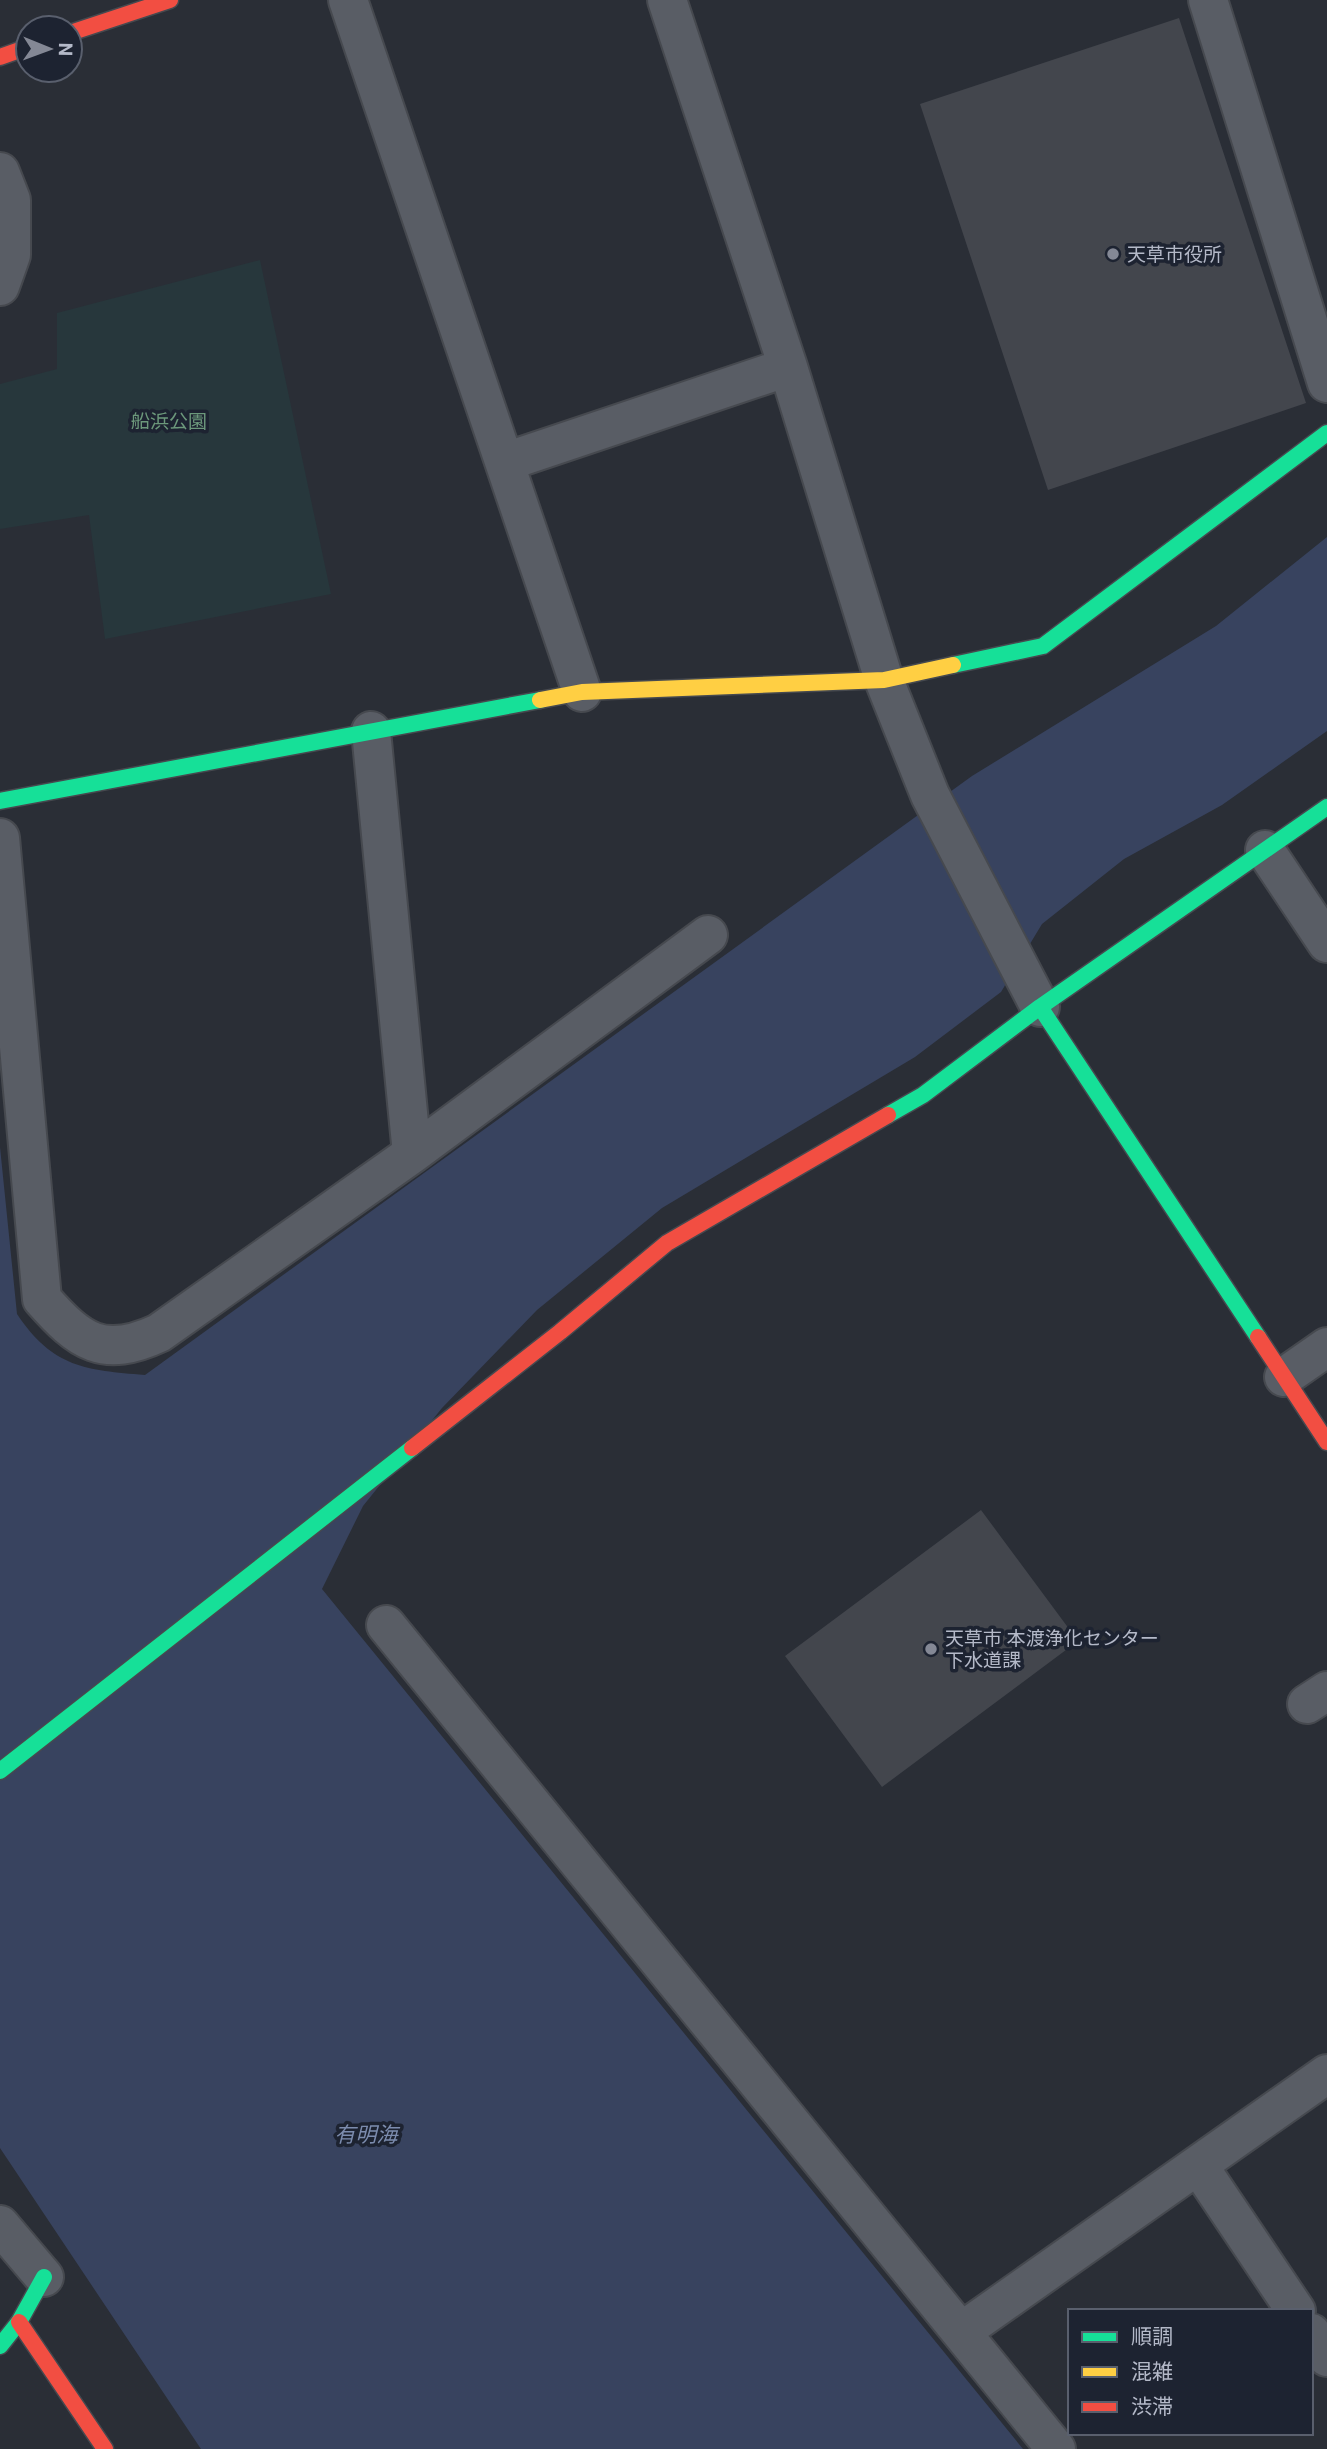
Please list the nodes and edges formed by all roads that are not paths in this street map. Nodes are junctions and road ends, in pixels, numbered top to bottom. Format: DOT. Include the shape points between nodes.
graph roads {
  1 [pos="170,0"];
  2 [pos="348,0"];
  3 [pos="667,0"];
  4 [pos="1208,0"];
  5 [pos="84,28"];
  6 [pos="0,172"];
  7 [pos="0,286"];
  8 [pos="788,367"];
  9 [pos="1327,383"];
  10 [pos="1327,433"];
  11 [pos="505,461"];
  12 [pos="884,680"];
  13 [pos="582,692"];
  14 [pos="371,732"];
  15 [pos="0,801"];
  16 [pos="1327,807"];
  17 [pos="0,838"];
  18 [pos="1265,850"];
  19 [pos="708,935"];
  20 [pos="1327,943"];
  21 [pos="1032,993"];
  22 [pos="412,1154"];
  23 [pos="1327,1347"];
  24 [pos="1284,1377"];
  25 [pos="1327,1442"];
  26 [pos="386,1625"];
  27 [pos="0,1771"];
  28 [pos="1327,2074"];
  29 [pos="1198,2165"];
  30 [pos="0,2225"];
  31 [pos="44,2277"];
  32 [pos="1295,2309"];
  33 [pos="19,2322"];
  34 [pos="961,2332"];
  35 [pos="1313,2336"];
  36 [pos="0,2346"];
  37 [pos="1327,2357"];
  38 [pos="105,2449"];
  39 [pos="1056,2449"];
  1 -- 5 [label="main road"];
  2 -- 11 [label="street"];
  3 -- 8 [label="street"];
  4 -- 9 [label="street"];
  6 -- 7 [label="street" via="11,200 11,255"];
  8 -- 11 [label="street"];
  8 -- 12 [label="street"];
  10 -- 12 [label="main road" via="1043,646"];
  11 -- 13 [label="street"];
  12 -- 13 [label="main road"];
  12 -- 21 [label="street" via="930,795"];
  13 -- 14 [label="main road"];
  14 -- 15 [label="main road"];
  14 -- 22 [label="street"];
  16 -- 18 [label="main road"];
  17 -- 22 [label="street" via="42,1299 62,1321 85,1338 109,1346 135,1344 159,1333"];
  18 -- 20 [label="street"];
  18 -- 21 [label="main road"];
  19 -- 22 [label="street"];
  21 -- 24 [label="main road"];
  21 -- 27 [label="main road" via="923,1095 667,1243"];
  23 -- 24 [label="street"];
  24 -- 25 [label="main road"];
  26 -- 34 [label="street"];
  28 -- 29 [label="street"];
  29 -- 32 [label="street"];
  29 -- 34 [label="street"];
  30 -- 31 [label="street"];
  31 -- 33 [label="main road"];
  33 -- 36 [label="main road"];
  33 -- 38 [label="main road"];
  34 -- 39 [label="street"];
  35 -- 37 [label="street"];
}
